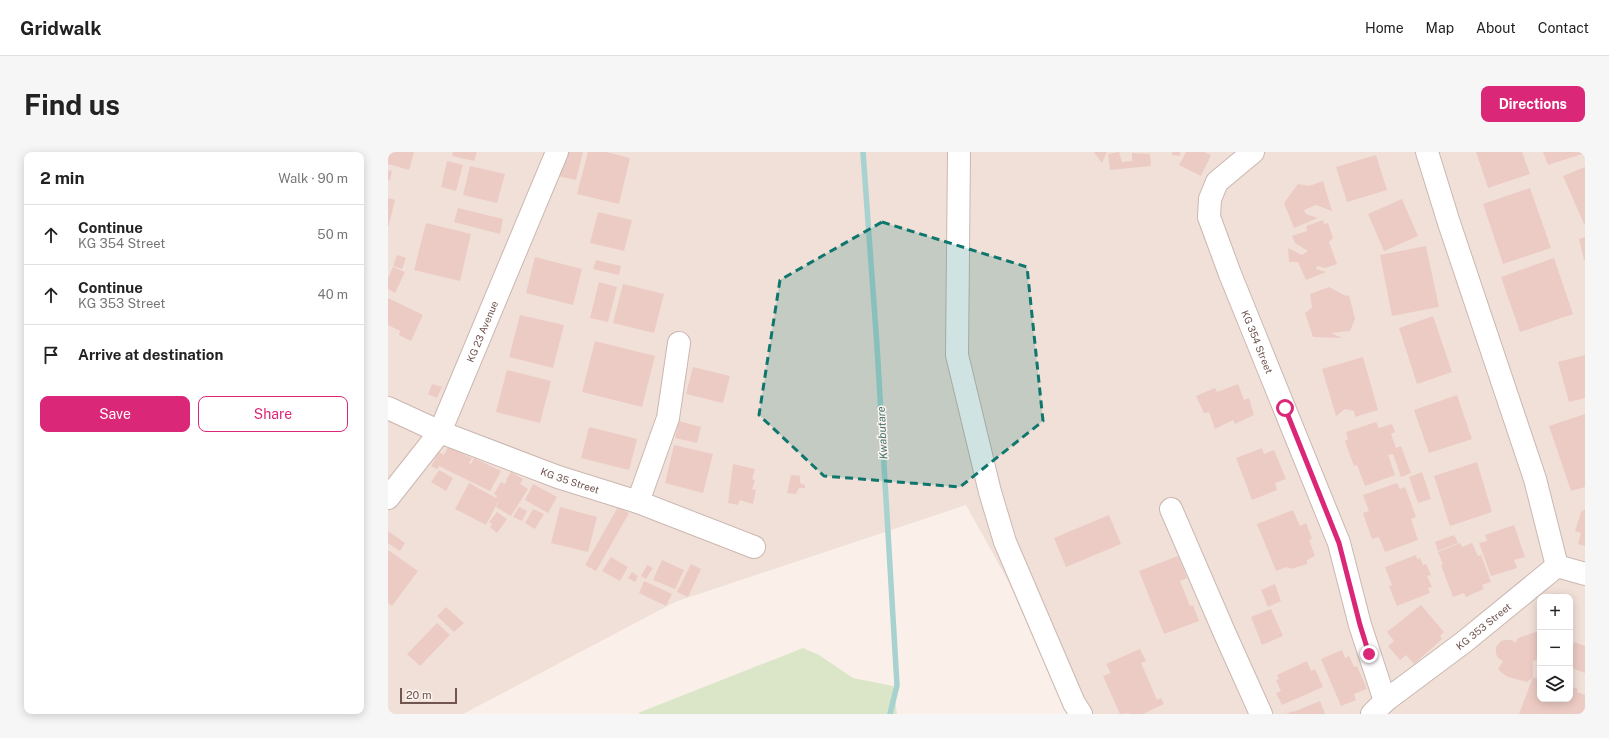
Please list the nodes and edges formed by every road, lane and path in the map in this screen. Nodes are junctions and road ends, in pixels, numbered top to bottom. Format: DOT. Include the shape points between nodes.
graph roads {
  1 [pos="557,152"];
  2 [pos="959,152"];
  3 [pos="1253,152"];
  4 [pos="1428,152"];
  5 [pos="679,343"];
  6 [pos="388,408"];
  7 [pos="440,432"];
  8 [pos="388,498"];
  9 [pos="638,502"];
  10 [pos="1171,509"];
  11 [pos="1339,543"];
  12 [pos="754,547"];
  13 [pos="1557,566"];
  14 [pos="1585,574"];
  15 [pos="1378,710"];
  16 [pos="1081,714"];
  17 [pos="1261,714"];
  1 -- 7 [label="street, KG 23 Avenue"];
  2 -- 16 [label="street" via="957,355 990,492 1005,542"];
  3 -- 11 [label="street, KG 354 Street" via="1217,182 1210,199 1209,217"];
  4 -- 13 [label="street" via="1506,398 1535,479"];
  5 -- 9 [label="street" via="668,418"];
  6 -- 7 [label="street, KG 35 Street"];
  7 -- 8 [label="street, KG 23 Avenue"];
  7 -- 9 [label="street, KG 35 Street" via="558,477"];
  9 -- 12 [label="street, KG 35 Street"];
  10 -- 17 [label="street"];
  11 -- 15 [label="street, KG 353 Street"];
  13 -- 14 [label="street"];
  13 -- 15 [label="street, KG 353 Street"];
}
